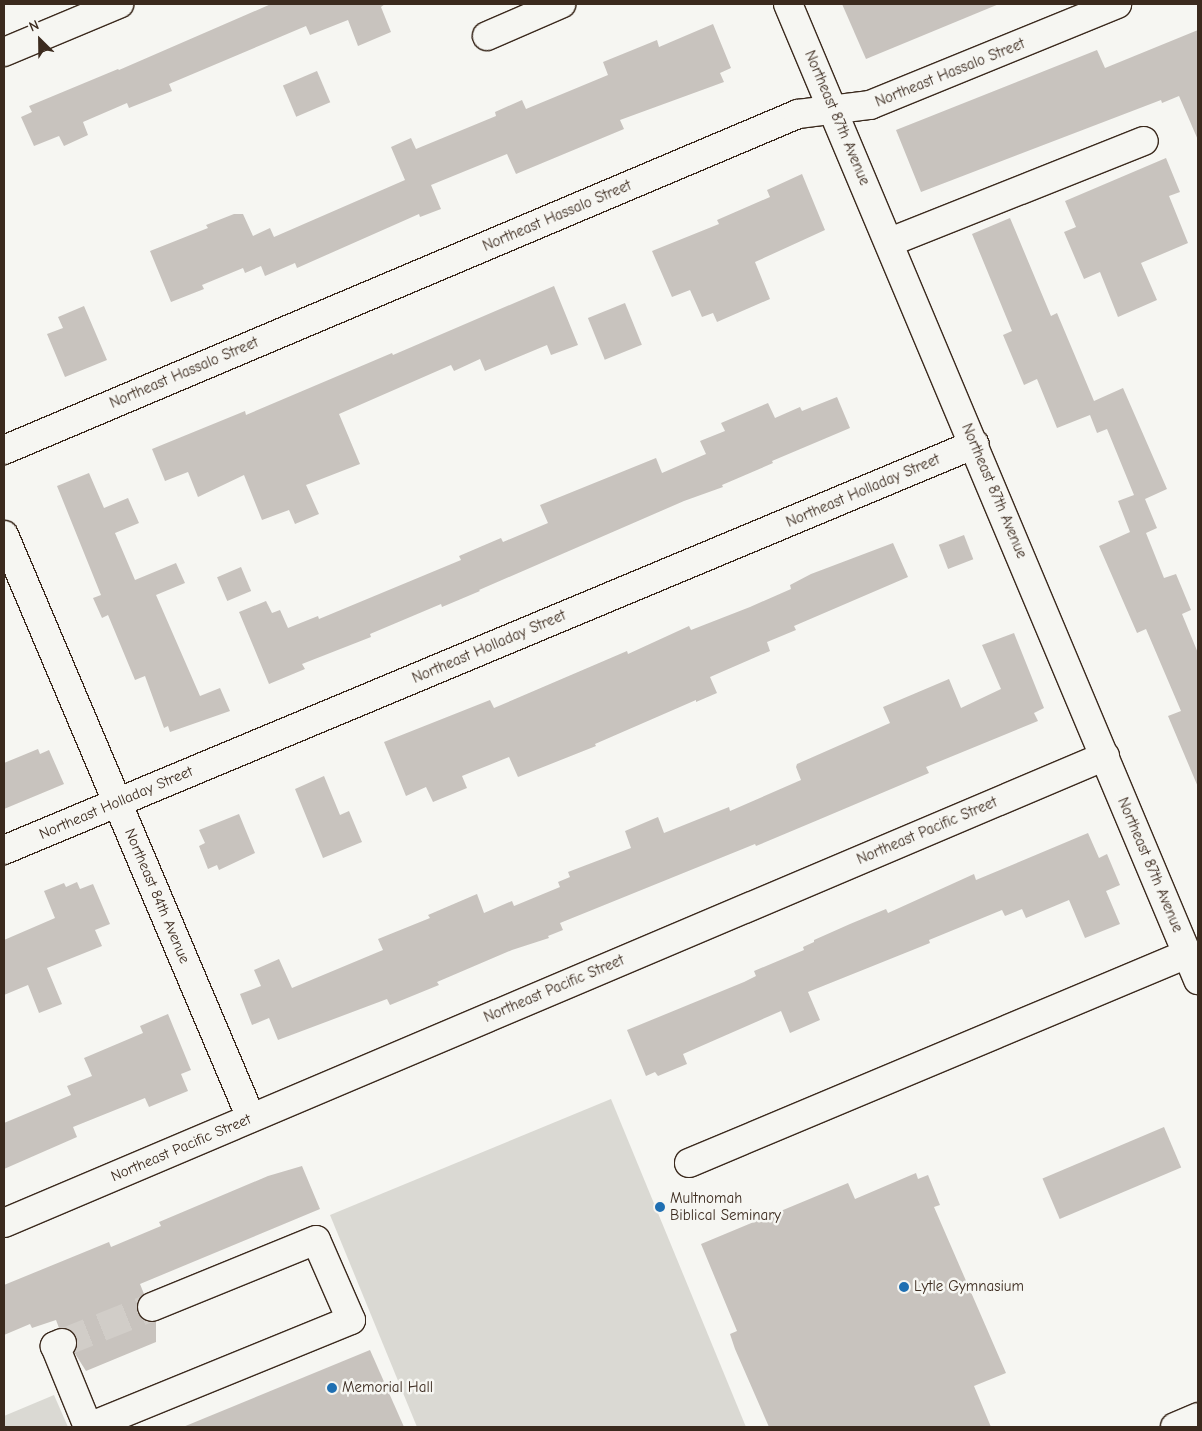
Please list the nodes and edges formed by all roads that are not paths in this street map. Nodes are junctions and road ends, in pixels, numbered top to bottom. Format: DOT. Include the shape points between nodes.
graph roads {
  1 [pos="119,4"];
  2 [pos="561,4"];
  3 [pos="788,4"];
  4 [pos="1117,4"];
  5 [pos="487,36"];
  6 [pos="4,52"];
  7 [pos="834,110"];
  8 [pos="1144,140"];
  9 [pos="890,242"];
  10 [pos="975,444"];
  11 [pos="4,450"];
  12 [pos="4,535"];
  13 [pos="11,573"];
  14 [pos="1105,756"];
  15 [pos="117,802"];
  16 [pos="4,850"];
  17 [pos="1187,954"];
  18 [pos="1198,980"];
  19 [pos="251,1118"];
  20 [pos="689,1163"];
  21 [pos="4,1223"];
  22 [pos="152,1307"];
  23 [pos="62,1343"];
  24 [pos="1198,1417"];
  25 [pos="89,1427"];
  26 [pos="1175,1427"];
  1 -- 6 [label="street"];
  2 -- 5 [label="street"];
  3 -- 7 [label="street, Northeast 87th Avenue"];
  4 -- 7 [label="street, Northeast Hassalo Street" via="870,105"];
  7 -- 9 [label="street, Northeast 87th Avenue"];
  7 -- 11 [label="street, Northeast Hassalo Street" via="798,114"];
  8 -- 9 [label="street"];
  9 -- 10 [label="street, Northeast 87th Avenue"];
  10 -- 14 [label="street, Northeast 87th Avenue"];
  10 -- 15 [label="street, Northeast Holladay Street"];
  12 -- 13 [label="street, Northeast 84th Avenue"];
  13 -- 15 [label="street, Northeast 84th Avenue"];
  14 -- 17 [label="street, Northeast 87th Avenue"];
  14 -- 19 [label="street, Northeast Pacific Street"];
  15 -- 16 [label="street, Northeast Holladay Street"];
  15 -- 19 [label="street, Northeast 84th Avenue"];
  17 -- 18 [label="street, Northeast 87th Avenue"];
  17 -- 20 [label="street"];
  19 -- 21 [label="street, Northeast Pacific Street"];
  22 -- 25 [label="street" via="316,1240 352,1320"];
  23 -- 25 [label="street" via="56,1346"];
  24 -- 26 [label="street"];
}
